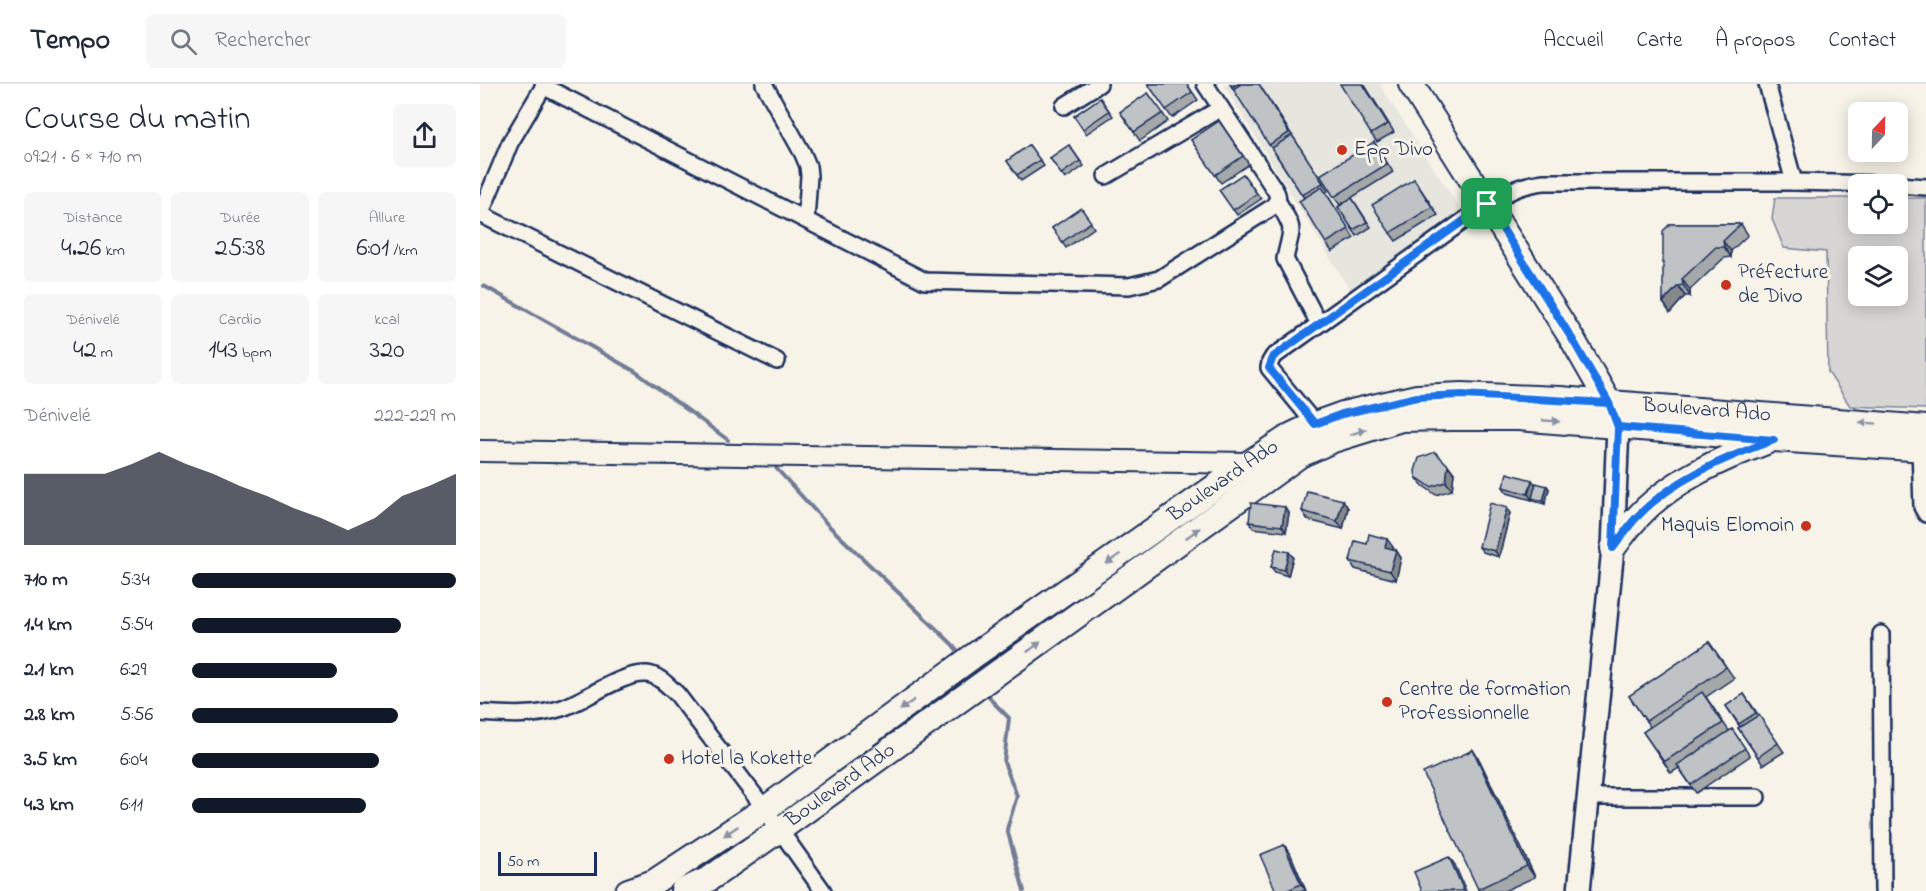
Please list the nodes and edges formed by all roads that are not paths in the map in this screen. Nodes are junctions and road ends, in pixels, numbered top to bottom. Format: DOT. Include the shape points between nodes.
graph roads {
  1 [pos="764,84"];
  2 [pos="1099,84"];
  3 [pos="1205,84"];
  4 [pos="1411,84"];
  5 [pos="1767,84"];
  6 [pos="544,85"];
  7 [pos="1064,106"];
  8 [pos="1221,108"];
  9 [pos="1106,176"];
  10 [pos="1794,182"];
  11 [pos="1848,183"];
  12 [pos="1908,186"];
  13 [pos="1926,187"];
  14 [pos="1278,202"];
  15 [pos="1487,204"];
  16 [pos="480,215"];
  17 [pos="806,220"];
  18 [pos="1319,324"];
  19 [pos="777,361"];
  20 [pos="1609,403"];
  21 [pos="1315,424"];
  22 [pos="1618,427"];
  23 [pos="1774,440"];
  24 [pos="1924,442"];
  25 [pos="480,451"];
  26 [pos="1249,463"];
  27 [pos="1926,514"];
  28 [pos="1613,548"];
  29 [pos="1881,634"];
  30 [pos="480,713"];
  31 [pos="1587,797"];
  32 [pos="1757,797"];
  33 [pos="765,809"];
  34 [pos="780,830"];
  35 [pos="628,891"];
  36 [pos="683,891"];
  37 [pos="823,891"];
  38 [pos="1579,891"];
  39 [pos="1883,891"];
  1 -- 17 [label="street" via="808,166"];
  2 -- 7 [label="street"];
  3 -- 8 [label="street"];
  4 -- 15 [label="main road"];
  5 -- 10 [label="street"];
  6 -- 16 [label="street" via="510,143"];
  6 -- 17 [label="street"];
  8 -- 9 [label="street"];
  8 -- 14 [label="street" via="1275,190"];
  10 -- 11 [label="street"];
  10 -- 15 [label="street" via="1544,182 1525,184"];
  12 -- 13 [label="street"];
  14 -- 17 [label="street" via="1159,279 1129,286 925,281"];
  14 -- 18 [label="street" via="1292,226 1285,259"];
  15 -- 18 [label="street"];
  15 -- 20 [label="main road"];
  16 -- 19 [label="street"];
  18 -- 21 [label="street" via="1273,357 1269,368"];
  20 -- 21 [label="main road, Boulevard Ado" via="1462,395 1417,397"];
  20 -- 22 [label="main road"];
  24 -- 20 [label="main road, Boulevard Ado, one-way"];
  21 -- 26 [label="main road, Boulevard Ado"];
  22 -- 23 [label="main road, Boulevard Ado"];
  22 -- 28 [label="main road"];
  34 -- 22 [label="main road, Boulevard Ado, one-way" via="1300,455 1333,440 1401,419 1518,418"];
  23 -- 24 [label="main road, Boulevard Ado"];
  23 -- 28 [label="main road" via="1713,463 1673,488 1636,518"];
  24 -- 27 [label="street" via="1922,507"];
  25 -- 26 [label="street"];
  26 -- 33 [label="main road, Boulevard Ado, one-way"];
  28 -- 31 [label="main road"];
  29 -- 39 [label="street"];
  30 -- 33 [label="street" via="521,716 564,708 629,676 648,674 662,679 677,694"];
  31 -- 32 [label="street"];
  31 -- 38 [label="main road"];
  33 -- 34 [label="street"];
  33 -- 35 [label="main road, Boulevard Ado, one-way" via="654,882"];
  34 -- 36 [label="main road, Boulevard Ado" via="709,879"];
  34 -- 37 [label="street"];
}
